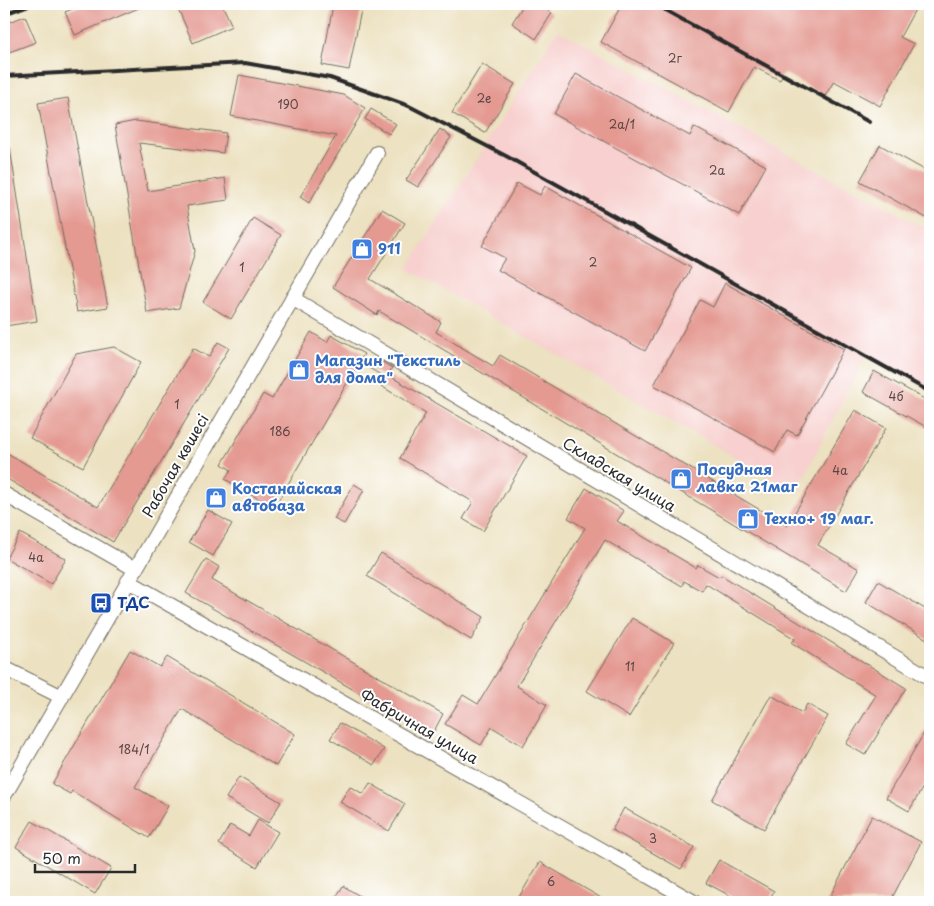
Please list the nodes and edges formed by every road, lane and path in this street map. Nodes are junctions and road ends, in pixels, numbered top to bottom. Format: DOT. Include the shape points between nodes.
graph roads {
  1 [pos="377,153"];
  2 [pos="292,298"];
  3 [pos="4,494"];
  4 [pos="132,575"];
  5 [pos="4,668"];
  6 [pos="930,678"];
  7 [pos="62,697"];
  8 [pos="4,796"];
  9 [pos="694,902"];
  1 -- 2 [label="street, Рабочая көшесі"];
  2 -- 4 [label="street, Рабочая көшесі"];
  2 -- 6 [label="street, Складская улица"];
  3 -- 4 [label="street, Фабричная улица"];
  4 -- 7 [label="street, Рабочая көшесі"];
  4 -- 9 [label="street, Фабричная улица"];
  5 -- 7 [label="street"];
  7 -- 8 [label="street, Рабочая көшесі"];
}
